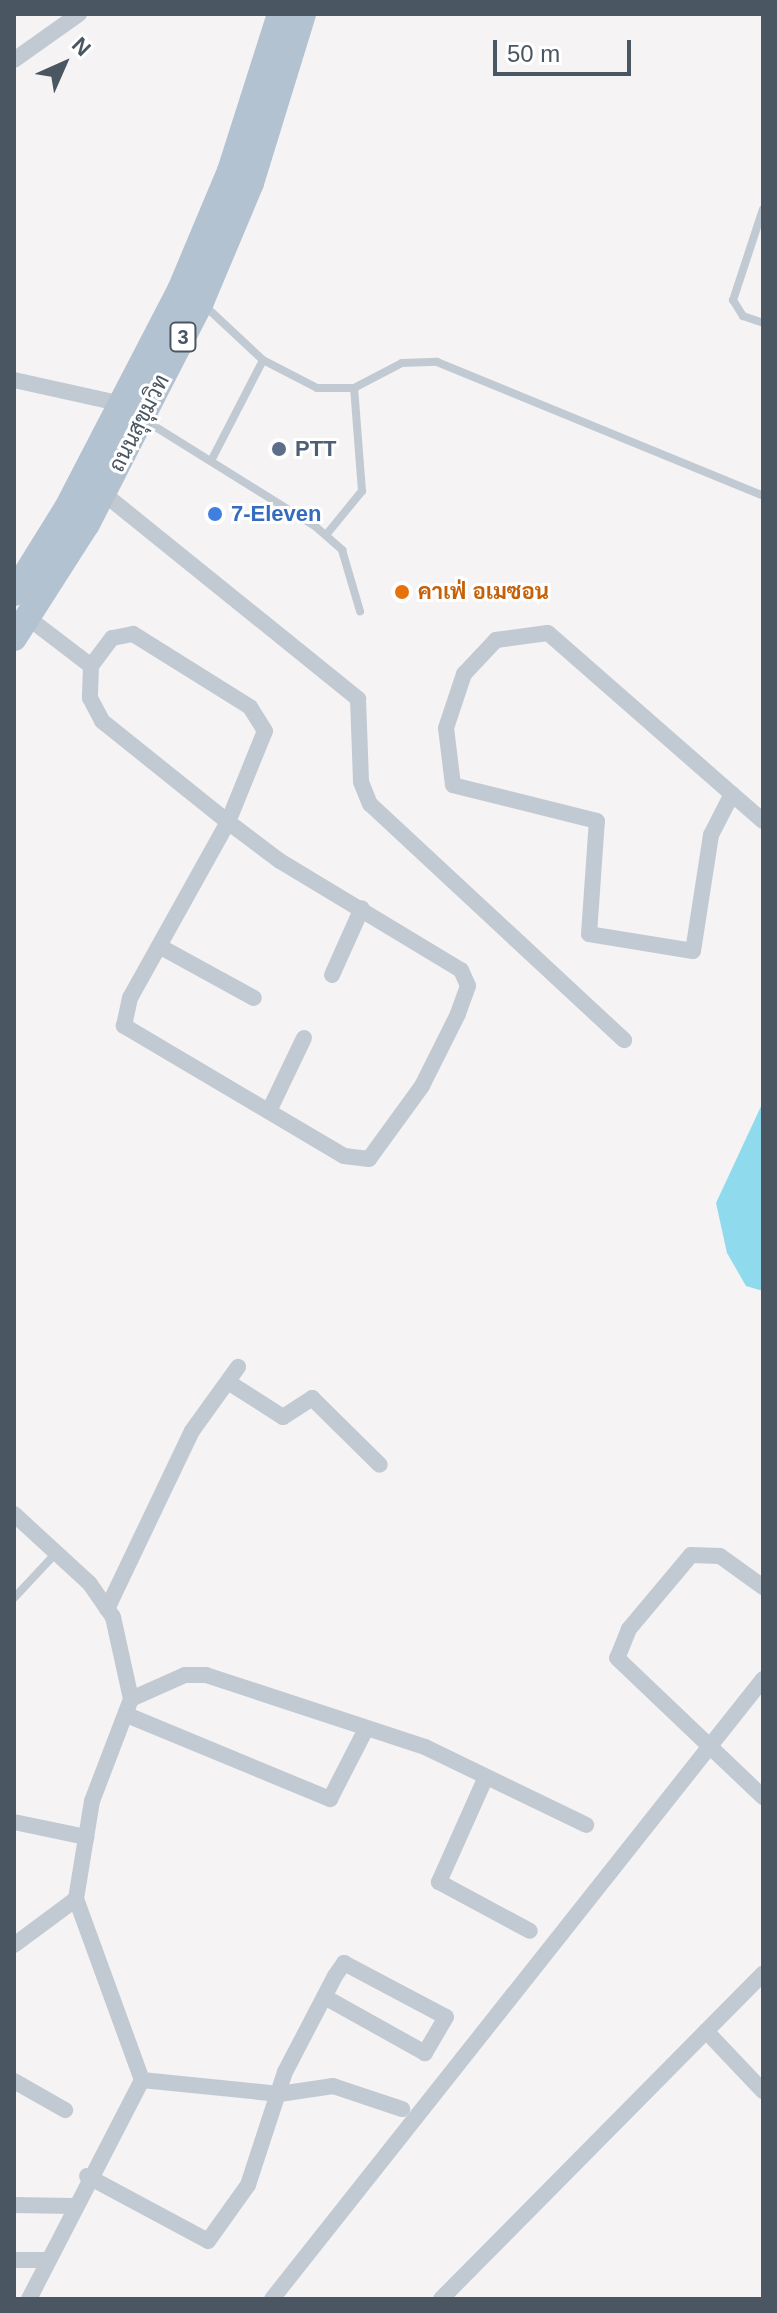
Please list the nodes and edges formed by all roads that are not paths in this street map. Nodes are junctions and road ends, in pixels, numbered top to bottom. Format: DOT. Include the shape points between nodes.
graph roads {
  1 [pos="79,14"];
  2 [pos="280,14"];
  3 [pos="303,14"];
  4 [pos="14,60"];
  5 [pos="763,209"];
  6 [pos="201,302"];
  7 [pos="763,323"];
  8 [pos="263,360"];
  9 [pos="14,380"];
  10 [pos="354,388"];
  11 [pos="132,412"];
  12 [pos="212,459"];
  13 [pos="103,493"];
  14 [pos="763,496"];
  15 [pos="326,535"];
  16 [pos="14,593"];
  17 [pos="360,611"];
  18 [pos="21,628"];
  19 [pos="91,666"];
  20 [pos="732,794"];
  21 [pos="763,821"];
  22 [pos="228,822"];
  23 [pos="362,908"];
  24 [pos="159,946"];
  25 [pos="332,975"];
  26 [pos="254,998"];
  27 [pos="304,1038"];
  28 [pos="624,1040"];
  29 [pos="269,1111"];
  30 [pos="238,1367"];
  31 [pos="228,1382"];
  32 [pos="380,1465"];
  33 [pos="14,1514"];
  34 [pos="56,1552"];
  35 [pos="763,1587"];
  36 [pos="14,1598"];
  37 [pos="107,1609"];
  38 [pos="763,1679"];
  39 [pos="129,1707"];
  40 [pos="366,1729"];
  41 [pos="710,1745"];
  42 [pos="485,1779"];
  43 [pos="763,1797"];
  44 [pos="14,1822"];
  45 [pos="586,1825"];
  46 [pos="86,1837"];
  47 [pos="76,1899"];
  48 [pos="530,1931"];
  49 [pos="14,1945"];
  50 [pos="763,1974"];
  51 [pos="325,1997"];
  52 [pos="706,2031"];
  53 [pos="142,2080"];
  54 [pos="14,2081"];
  55 [pos="763,2091"];
  56 [pos="279,2094"];
  57 [pos="402,2109"];
  58 [pos="65,2110"];
  59 [pos="87,2176"];
  60 [pos="14,2205"];
  61 [pos="72,2206"];
  62 [pos="14,2260"];
  63 [pos="45,2260"];
  64 [pos="29,2299"];
  65 [pos="272,2299"];
  66 [pos="441,2299"];
  1 -- 4 [label="street"];
  2 -- 11 [label="main road, ถนนสุขุมวิท / 3" via="230,171"];
  3 -- 6 [label="main road, ถนนสุขุมวิท / 3" via="251,183"];
  5 -- 7 [label="lane" via="733,300 743,316"];
  6 -- 8 [label="lane"];
  6 -- 11 [label="main road, ถนนสุขุมวิท / 3"];
  8 -- 10 [label="lane" via="317,388"];
  8 -- 12 [label="lane"];
  9 -- 11 [label="street"];
  10 -- 14 [label="lane" via="402,363 437,362"];
  10 -- 15 [label="lane" via="362,491"];
  11 -- 12 [label="lane"];
  11 -- 13 [label="main road, ถนนสุขุมวิท / 3"];
  11 -- 16 [label="main road, ถนนสุขุมวิท / 3"];
  12 -- 15 [label="lane"];
  13 -- 18 [label="main road, ถนนสุขุมวิท / 3"];
  13 -- 28 [label="street" via="358,699 361,782 370,804"];
  15 -- 17 [label="lane" via="342,550"];
  18 -- 19 [label="street"];
  19 -- 22 [label="street" via="90,698 102,721"];
  19 -- 22 [label="street" via="112,638 133,634 261,718 262,743"];
  20 -- 20 [label="street" via="711,835 693,951 589,934 597,821 453,785 446,728 464,674 496,640 548,633"];
  20 -- 21 [label="street"];
  22 -- 23 [label="street"];
  22 -- 24 [label="street"];
  23 -- 25 [label="street"];
  23 -- 29 [label="street" via="461,970 468,986 458,1014 422,1086 369,1159 344,1156"];
  24 -- 26 [label="street"];
  24 -- 29 [label="street" via="124,1011 124,1026"];
  27 -- 29 [label="street"];
  30 -- 31 [label="street"];
  31 -- 32 [label="street" via="283,1417 312,1398"];
  31 -- 37 [label="street" via="192,1431"];
  33 -- 34 [label="street"];
  34 -- 36 [label="lane"];
  34 -- 37 [label="street"];
  35 -- 41 [label="street" via="720,1556 691,1555 629,1629 617,1658"];
  37 -- 39 [label="street"];
  38 -- 41 [label="street"];
  39 -- 40 [label="street" via="185,1675 206,1675"];
  39 -- 40 [label="street" via="330,1799"];
  39 -- 46 [label="street" via="92,1801"];
  40 -- 42 [label="street" via="453,1758"];
  41 -- 43 [label="street"];
  41 -- 65 [label="street"];
  42 -- 45 [label="street"];
  42 -- 48 [label="street" via="439,1882"];
  44 -- 46 [label="street"];
  46 -- 47 [label="street"];
  47 -- 49 [label="street"];
  47 -- 53 [label="street"];
  50 -- 52 [label="street"];
  51 -- 51 [label="street" via="348,1964 446,2017 425,2053"];
  51 -- 56 [label="street"];
  52 -- 55 [label="street"];
  52 -- 66 [label="street"];
  53 -- 56 [label="street"];
  53 -- 59 [label="street"];
  54 -- 58 [label="street"];
  56 -- 57 [label="street" via="333,2086"];
  56 -- 59 [label="street" via="248,2185 208,2241"];
  59 -- 61 [label="street"];
  60 -- 61 [label="street"];
  61 -- 63 [label="street"];
  62 -- 63 [label="street"];
  63 -- 64 [label="street"];
}
